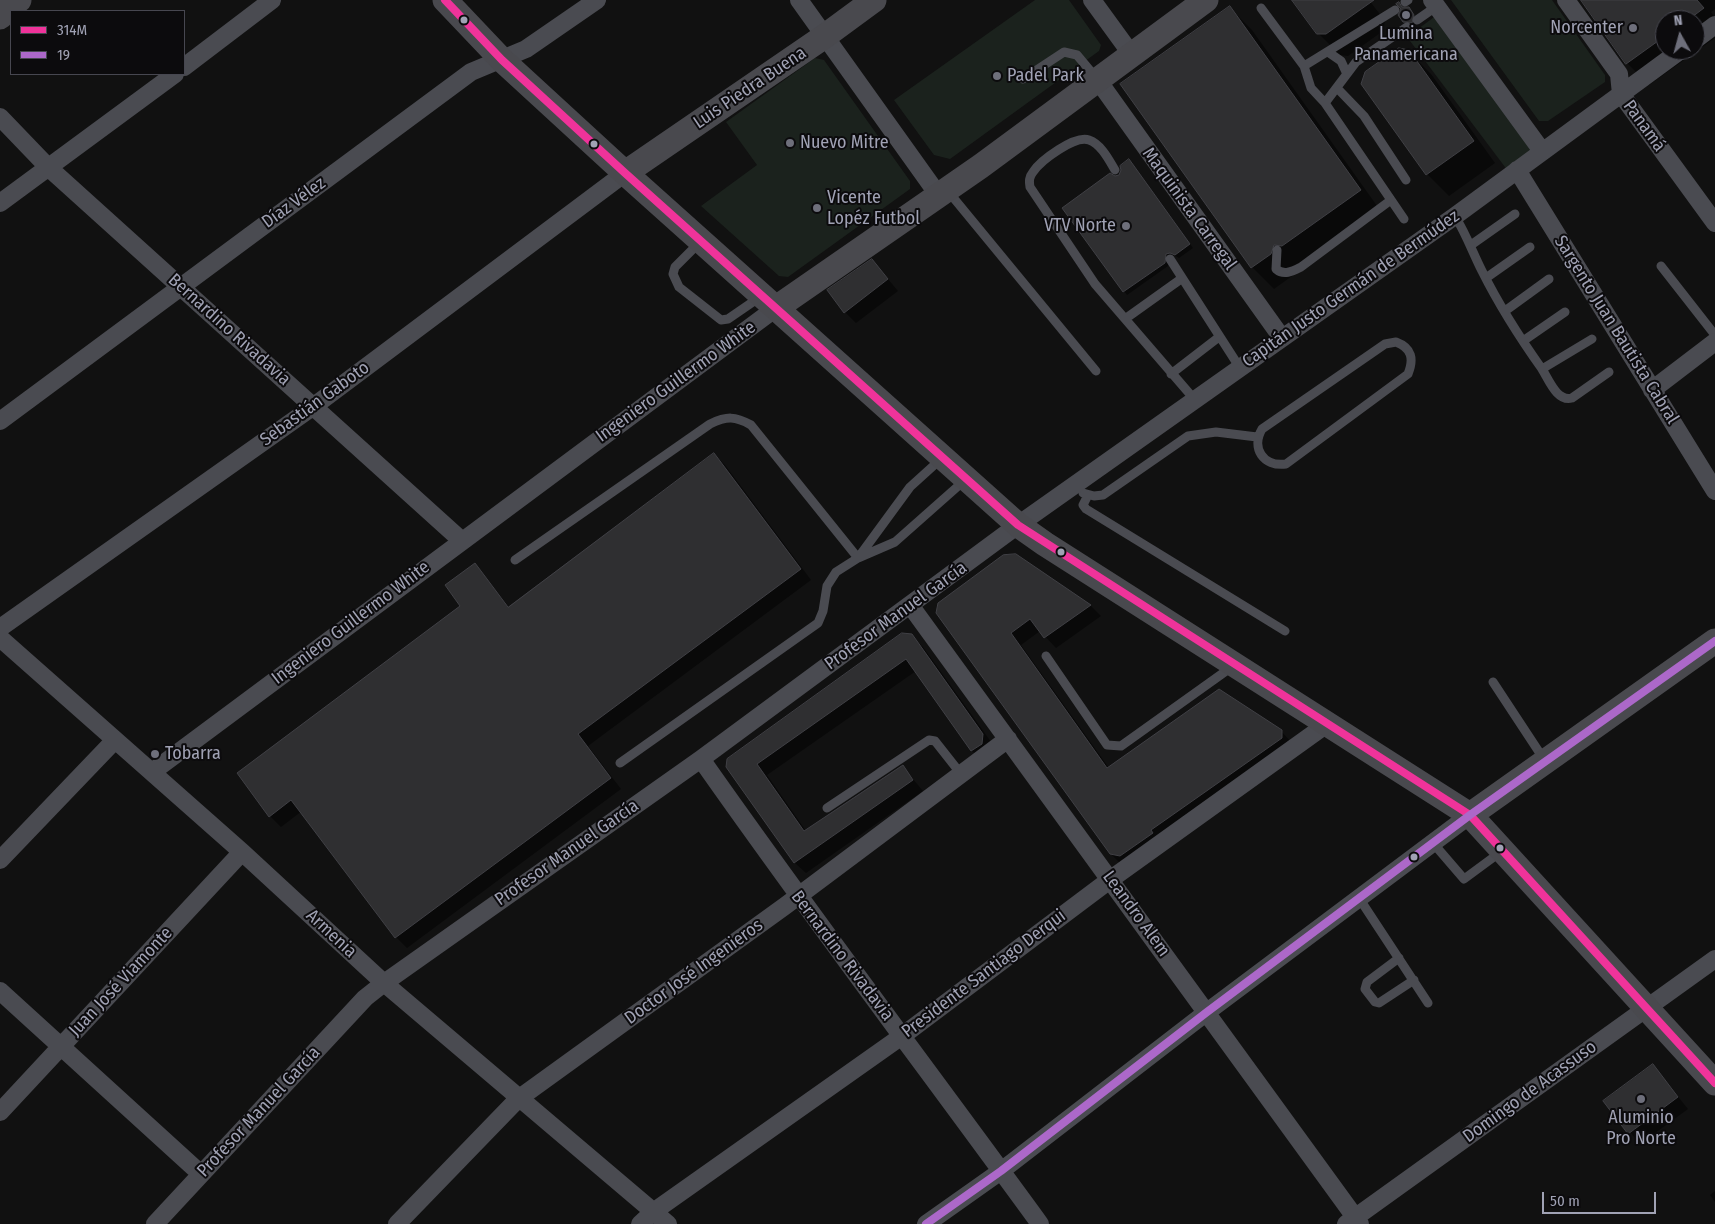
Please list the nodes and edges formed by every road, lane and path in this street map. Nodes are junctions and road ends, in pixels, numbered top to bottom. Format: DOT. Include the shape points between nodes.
graph roads {
  1 [pos="19,0"];
  2 [pos="272,0"];
  3 [pos="445,0"];
  4 [pos="597,0"];
  5 [pos="799,0"];
  6 [pos="874,0"];
  7 [pos="1092,0"];
  8 [pos="1206,0"];
  9 [pos="1566,0"];
  10 [pos="1434,3"];
  11 [pos="1261,8"];
  12 [pos="1395,10"];
  13 [pos="0,18"];
  14 [pos="1417,20"];
  15 [pos="1407,27"];
  16 [pos="825,36"];
  17 [pos="1328,52"];
  18 [pos="1132,55"];
  19 [pos="502,60"];
  20 [pos="1667,60"];
  21 [pos="185,66"];
  22 [pos="1304,66"];
  23 [pos="1347,74"];
  24 [pos="174,75"];
  25 [pos="1023,79"];
  26 [pos="1097,79"];
  27 [pos="1337,88"];
  28 [pos="1621,94"];
  29 [pos="1326,103"];
  30 [pos="0,117"];
  31 [pos="1542,151"];
  32 [pos="50,168"];
  33 [pos="1115,170"];
  34 [pos="1517,170"];
  35 [pos="625,173"];
  36 [pos="1406,180"];
  37 [pos="943,193"];
  38 [pos="1391,200"];
  39 [pos="0,203"];
  40 [pos="1515,214"];
  41 [pos="1455,216"];
  42 [pos="1404,219"];
  43 [pos="1715,223"];
  44 [pos="700,241"];
  45 [pos="1471,245"];
  46 [pos="1530,247"];
  47 [pos="1277,250"];
  48 [pos="1170,259"];
  49 [pos="1661,266"];
  50 [pos="1486,278"];
  51 [pos="1182,279"];
  52 [pos="1548,279"];
  53 [pos="181,286"];
  54 [pos="769,301"];
  55 [pos="1505,311"];
  56 [pos="1565,312"];
  57 [pos="1125,319"];
  58 [pos="1715,335"];
  59 [pos="1219,337"];
  60 [pos="1282,338"];
  61 [pos="1592,338"];
  62 [pos="1523,341"];
  63 [pos="1715,342"];
  64 [pos="1240,368"];
  65 [pos="1542,369"];
  66 [pos="1096,371"];
  67 [pos="1609,372"];
  68 [pos="1171,374"];
  69 [pos="1652,390"];
  70 [pos="1195,400"];
  71 [pos="314,406"];
  72 [pos="0,420"];
  73 [pos="1257,437"];
  74 [pos="942,458"];
  75 [pos="966,479"];
  76 [pos="1072,487"];
  77 [pos="1715,491"];
  78 [pos="1088,495"];
  79 [pos="1018,525"];
  80 [pos="461,540"];
  81 [pos="858,558"];
  82 [pos="515,560"];
  83 [pos="910,606"];
  84 [pos="0,628"];
  85 [pos="1285,631"];
  86 [pos="0,638"];
  87 [pos="1715,641"];
  88 [pos="1046,656"];
  89 [pos="1235,665"];
  90 [pos="1493,682"];
  91 [pos="1327,724"];
  92 [pos="1008,739"];
  93 [pos="115,740"];
  94 [pos="701,759"];
  95 [pos="1545,762"];
  96 [pos="620,763"];
  97 [pos="152,772"];
  98 [pos="961,774"];
  99 [pos="828,808"];
  100 [pos="1470,815"];
  101 [pos="1433,843"];
  102 [pos="1503,850"];
  103 [pos="242,852"];
  104 [pos="0,860"];
  105 [pos="1111,879"];
  106 [pos="797,897"];
  107 [pos="1359,898"];
  108 [pos="1399,958"];
  109 [pos="1715,959"];
  110 [pos="1414,980"];
  111 [pos="384,983"];
  112 [pos="0,990"];
  113 [pos="1428,1003"];
  114 [pos="1646,1009"];
  115 [pos="1206,1012"];
  116 [pos="902,1036"];
  117 [pos="61,1046"];
  118 [pos="1715,1083"];
  119 [pos="518,1099"];
  120 [pos="0,1112"];
  121 [pos="1001,1171"];
  122 [pos="201,1174"];
  123 [pos="647,1218"];
  124 [pos="1354,1222"];
  125 [pos="155,1224"];
  126 [pos="397,1224"];
  127 [pos="668,1224"];
  128 [pos="926,1224"];
  129 [pos="1040,1224"];
  1 -- 13 [label="main road"];
  2 -- 21 [label="street"];
  3 -- 19 [label="main road"];
  4 -- 19 [label="street, Díaz Vélez" via="526,49"];
  5 -- 16 [label="street"];
  6 -- 16 [label="main road, Luis Piedra Buena"];
  7 -- 18 [label="street"];
  8 -- 18 [label="main road, Ingeniero Guillermo White"];
  9 -- 28 [label="street, Panamá" via="1619,74"];
  10 -- 14 [label="lane"];
  10 -- 31 [label="street"];
  11 -- 22 [label="lane"];
  12 -- 17 [label="lane"];
  15 -- 23 [label="lane" via="1356,62"];
  16 -- 35 [label="main road, Luis Piedra Buena"];
  16 -- 37 [label="street"];
  17 -- 22 [label="lane"];
  17 -- 23 [label="lane" via="1341,61"];
  18 -- 26 [label="main road, Ingeniero Guillermo White"];
  19 -- 35 [label="main road"];
  19 -- 53 [label="street, Díaz Vélez" via="471,72"];
  20 -- 28 [label="street, Capitán Justo Germán de Bermúdez"];
  22 -- 29 [label="lane" via="1311,88"];
  23 -- 27 [label="lane"];
  24 -- 32 [label="street"];
  25 -- 26 [label="lane" via="1064,52 1077,55"];
  26 -- 37 [label="main road, Ingeniero Guillermo White"];
  26 -- 60 [label="street, Maquinista Carregal"];
  27 -- 29 [label="lane"];
  27 -- 36 [label="lane" via="1364,116"];
  28 -- 31 [label="street, Capitán Justo Germán de Bermúdez"];
  28 -- 43 [label="street, Panamá"];
  29 -- 38 [label="lane"];
  30 -- 32 [label="street, Bernardino Rivadavia"];
  31 -- 34 [label="street, Capitán Justo Germán de Bermúdez"];
  32 -- 39 [label="street"];
  32 -- 53 [label="street, Bernardino Rivadavia"];
  33 -- 57 [label="lane" via="1096,144 1080,139 1071,142 1033,171 1029,179 1030,187 1096,284"];
  34 -- 41 [label="street, Capitán Justo Germán de Bermúdez"];
  34 -- 69 [label="street, Sargento Juan Bautista Cabral"];
  35 -- 44 [label="main road"];
  35 -- 71 [label="street, Sebastián Gaboto"];
  37 -- 54 [label="main road, Ingeniero Guillermo White"];
  37 -- 66 [label="lane"];
  38 -- 42 [label="lane"];
  38 -- 47 [label="lane" via="1301,267 1288,273 1276,269"];
  40 -- 45 [label="lane"];
  41 -- 45 [label="lane"];
  41 -- 60 [label="street, Capitán Justo Germán de Bermúdez"];
  44 -- 54 [label="main road"];
  44 -- 54 [label="lane" via="674,267 673,274 679,287 721,320"];
  45 -- 50 [label="lane"];
  46 -- 50 [label="lane"];
  48 -- 51 [label="lane"];
  49 -- 58 [label="lane"];
  50 -- 55 [label="lane"];
  51 -- 57 [label="lane"];
  51 -- 59 [label="lane"];
  52 -- 55 [label="lane"];
  53 -- 71 [label="street, Bernardino Rivadavia"];
  53 -- 72 [label="street, Díaz Vélez"];
  54 -- 74 [label="main road"];
  54 -- 80 [label="street, Ingeniero Guillermo White"];
  55 -- 62 [label="lane"];
  56 -- 62 [label="lane"];
  57 -- 68 [label="lane"];
  59 -- 64 [label="lane"];
  59 -- 68 [label="lane"];
  60 -- 64 [label="street, Capitán Justo Germán de Bermúdez"];
  61 -- 65 [label="lane"];
  62 -- 65 [label="lane"];
  63 -- 69 [label="street"];
  64 -- 70 [label="street, Capitán Justo Germán de Bermúdez"];
  65 -- 67 [label="lane" via="1560,398 1566,400"];
  68 -- 70 [label="lane"];
  69 -- 77 [label="street, Sargento Juan Bautista Cabral"];
  70 -- 76 [label="street, Capitán Justo Germán de Bermúdez"];
  71 -- 80 [label="street, Bernardino Rivadavia"];
  71 -- 84 [label="street, Sebastián Gaboto"];
  73 -- 73 [label="lane" via="1262,457 1270,464 1286,464 1408,374 1412,362 1410,352 1396,342 1385,344 1262,428"];
  73 -- 78 [label="lane" via="1216,432 1188,436 1103,495"];
  74 -- 75 [label="main road"];
  74 -- 81 [label="lane" via="910,487"];
  75 -- 79 [label="main road"];
  75 -- 81 [label="lane" via="895,542"];
  76 -- 78 [label="lane"];
  76 -- 79 [label="street, Capitán Justo Germán de Bermúdez"];
  78 -- 85 [label="lane" via="1083,505 1086,509"];
  79 -- 83 [label="street, Profesor Manuel García"];
  79 -- 89 [label="main road"];
  80 -- 97 [label="street, Ingeniero Guillermo White"];
  81 -- 82 [label="lane" via="751,425 737,417 725,417 710,424"];
  81 -- 96 [label="lane" via="836,572 827,586 818,623"];
  83 -- 92 [label="street, Leandro Alem"];
  83 -- 94 [label="street, Profesor Manuel García"];
  86 -- 93 [label="street, Armenia"];
  87 -- 95 [label="main road"];
  88 -- 89 [label="lane" via="1107,745 1121,746"];
  89 -- 91 [label="main road"];
  90 -- 95 [label="lane"];
  91 -- 100 [label="main road"];
  91 -- 105 [label="street, Presidente Santiago Derqui"];
  92 -- 98 [label="street, Doctor José Ingenieros"];
  92 -- 105 [label="street, Leandro Alem"];
  93 -- 97 [label="street, Armenia"];
  93 -- 104 [label="street"];
  94 -- 106 [label="street, Bernardino Rivadavia"];
  94 -- 111 [label="street, Profesor Manuel García"];
  95 -- 100 [label="main road"];
  97 -- 103 [label="street, Armenia"];
  98 -- 99 [label="lane" via="935,741 929,740"];
  98 -- 106 [label="street, Doctor José Ingenieros"];
  100 -- 101 [label="street"];
  100 -- 102 [label="main road"];
  101 -- 102 [label="lane" via="1464,879"];
  101 -- 107 [label="street"];
  102 -- 114 [label="main road"];
  103 -- 111 [label="street, Armenia"];
  103 -- 117 [label="street, Juan José Viamonte"];
  105 -- 115 [label="street, Leandro Alem"];
  105 -- 116 [label="street, Presidente Santiago Derqui"];
  106 -- 116 [label="street, Bernardino Rivadavia"];
  106 -- 119 [label="street, Doctor José Ingenieros"];
  107 -- 108 [label="lane"];
  107 -- 115 [label="street"];
  108 -- 110 [label="lane"];
  108 -- 110 [label="lane" via="1367,982 1365,989 1374,1002 1379,1003"];
  109 -- 114 [label="street, Domingo de Acassuso"];
  110 -- 113 [label="lane"];
  111 -- 119 [label="street, Armenia"];
  111 -- 122 [label="street, Profesor Manuel García" via="365,998"];
  112 -- 117 [label="street"];
  114 -- 118 [label="main road"];
  114 -- 124 [label="street, Domingo de Acassuso"];
  115 -- 121 [label="street"];
  115 -- 124 [label="street, Leandro Alem"];
  116 -- 121 [label="street, Bernardino Rivadavia"];
  116 -- 123 [label="street, Presidente Santiago Derqui"];
  117 -- 120 [label="street, Juan José Viamonte"];
  117 -- 122 [label="street"];
  119 -- 123 [label="street, Armenia"];
  119 -- 126 [label="street, Doctor José Ingenieros"];
  121 -- 128 [label="street"];
  121 -- 129 [label="street, Bernardino Rivadavia"];
  122 -- 125 [label="street, Profesor Manuel García"];
  123 -- 127 [label="street, Armenia"];
}
